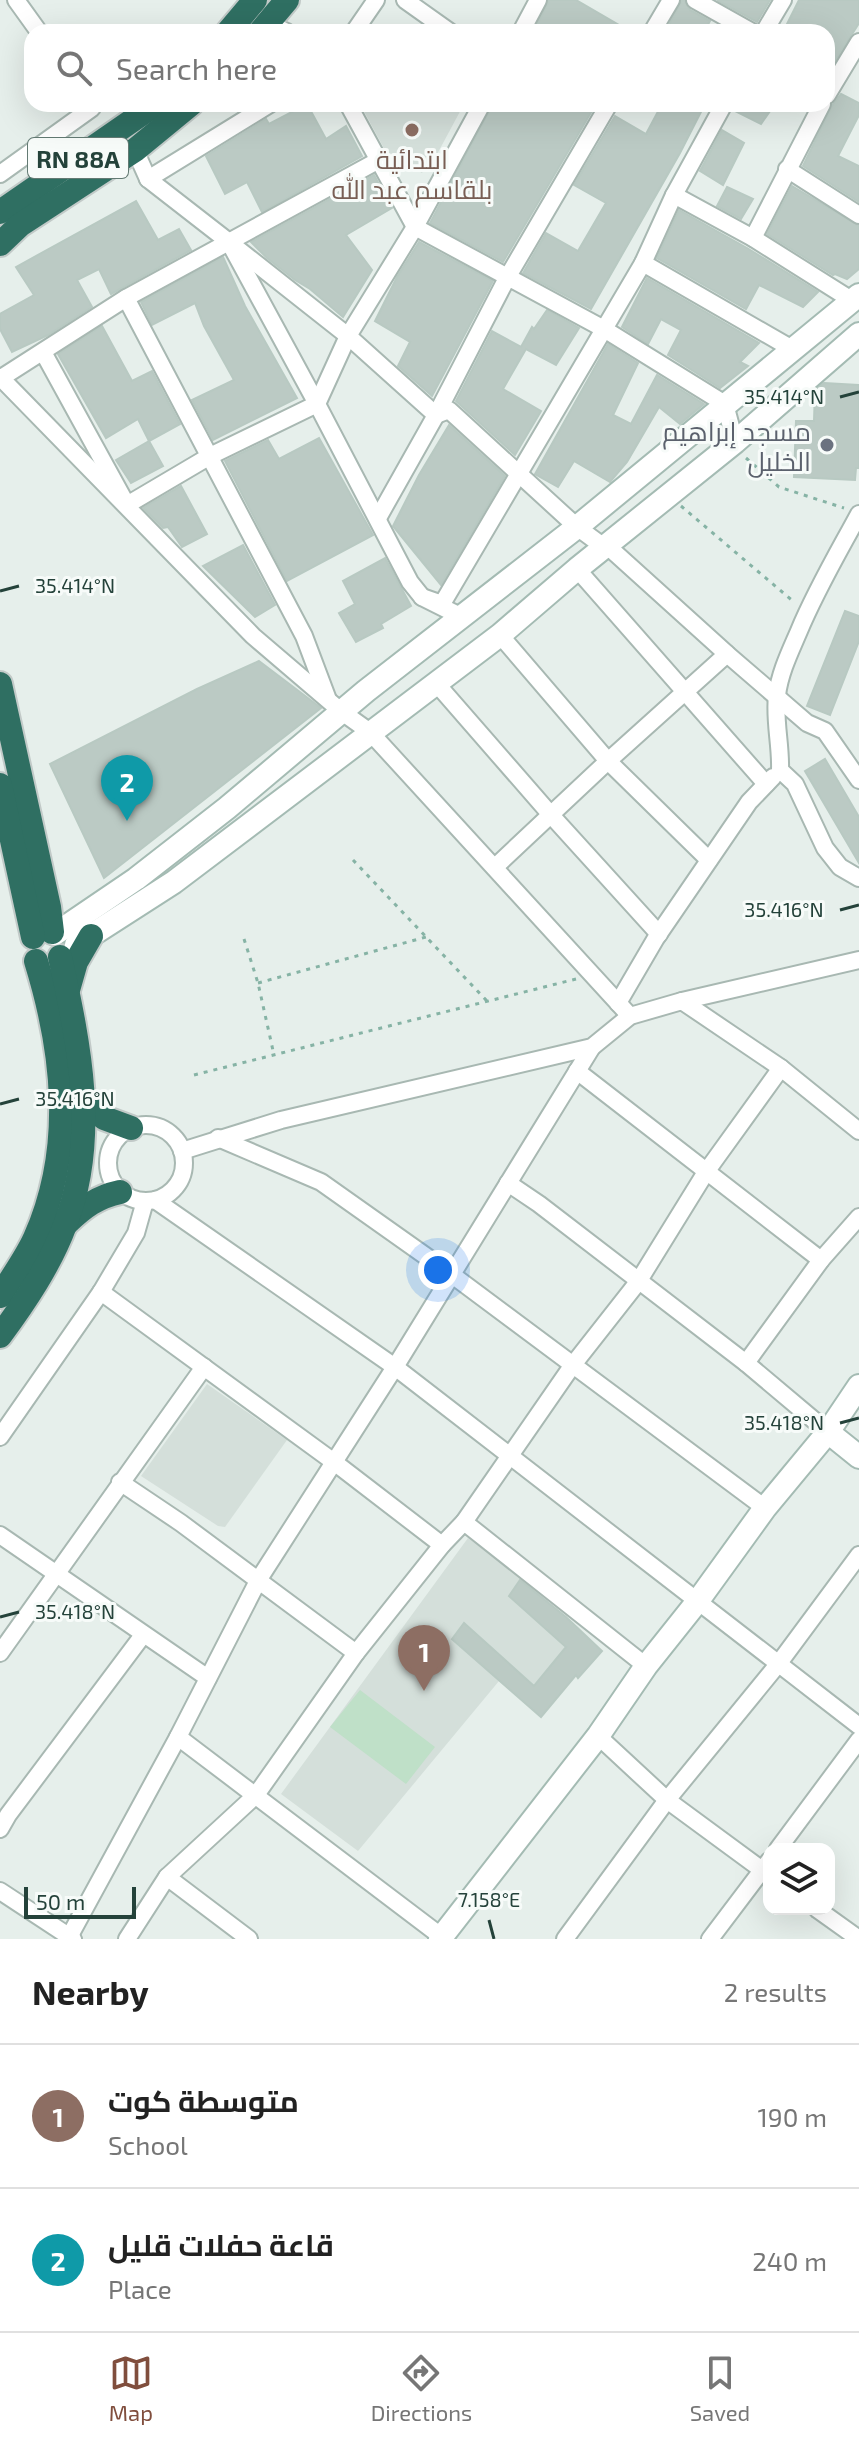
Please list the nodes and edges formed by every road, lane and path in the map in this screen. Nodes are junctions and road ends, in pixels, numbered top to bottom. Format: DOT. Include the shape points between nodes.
graph roads {
  1 [pos="16,0"];
  2 [pos="255,0"];
  3 [pos="287,0"];
  4 [pos="376,0"];
  5 [pos="405,0"];
  6 [pos="538,0"];
  7 [pos="671,0"];
  8 [pos="695,0"];
  9 [pos="783,0"];
  10 [pos="33,24"];
  11 [pos="235,24"];
  12 [pos="274,24"];
  13 [pos="360,24"];
  14 [pos="439,24"];
  15 [pos="525,24"];
  16 [pos="657,24"];
  17 [pos="738,24"];
  18 [pos="769,24"];
  19 [pos="859,42"];
  20 [pos="835,77"];
  21 [pos="82,112"];
  22 [pos="96,112"];
  23 [pos="145,112"];
  24 [pos="181,112"];
  25 [pos="257,112"];
  26 [pos="352,112"];
  27 [pos="478,112"];
  28 [pos="604,112"];
  29 [pos="720,112"];
  30 [pos="818,112"];
  31 [pos="117,132"];
  32 [pos="135,150"];
  33 [pos="379,160"];
  34 [pos="787,169"];
  35 [pos="0,174"];
  36 [pos="148,179"];
  37 [pos="674,195"];
  38 [pos="0,212"];
  39 [pos="859,215"];
  40 [pos="415,227"];
  41 [pos="753,238"];
  42 [pos="229,242"];
  43 [pos="0,244"];
  44 [pos="643,263"];
  45 [pos="507,278"];
  46 [pos="126,298"];
  47 [pos="856,298"];
  48 [pos="604,329"];
  49 [pos="859,334"];
  50 [pos="348,336"];
  51 [pos="794,350"];
  52 [pos="43,352"];
  53 [pos="1,377"];
  54 [pos="317,404"];
  55 [pos="725,404"];
  56 [pos="436,415"];
  57 [pos="735,442"];
  58 [pos="210,456"];
  59 [pos="520,474"];
  60 [pos="669,496"];
  61 [pos="127,505"];
  62 [pos="852,512"];
  63 [pos="378,518"];
  64 [pos="577,527"];
  65 [pos="604,547"];
  66 [pos="577,569"];
  67 [pos="422,597"];
  68 [pos="806,613"];
  69 [pos="462,617"];
  70 [pos="500,635"];
  71 [pos="727,654"];
  72 [pos="436,683"];
  73 [pos="0,684"];
  74 [pos="686,692"];
  75 [pos="777,696"];
  76 [pos="334,705"];
  77 [pos="370,732"];
  78 [pos="608,761"];
  79 [pos="780,770"];
  80 [pos="859,780"];
  81 [pos="766,784"];
  82 [pos="0,785"];
  83 [pos="551,815"];
  84 [pos="353,860"];
  85 [pos="709,860"];
  86 [pos="495,867"];
  87 [pos="859,878"];
  88 [pos="659,934"];
  89 [pos="91,936"];
  90 [pos="426,937"];
  91 [pos="244,939"];
  92 [pos="50,946"];
  93 [pos="859,960"];
  94 [pos="592,975"];
  95 [pos="258,983"];
  96 [pos="68,992"];
  97 [pos="487,1001"];
  98 [pos="682,1001"];
  99 [pos="618,1003"];
  100 [pos="630,1016"];
  101 [pos="592,1047"];
  102 [pos="274,1055"];
  103 [pos="781,1068"];
  104 [pos="577,1071"];
  105 [pos="194,1075"];
  106 [pos="84,1098"];
  107 [pos="131,1128"];
  108 [pos="859,1131"];
  109 [pos="218,1138"];
  110 [pos="182,1151"];
  111 [pos="706,1172"];
  112 [pos="508,1183"];
  113 [pos="120,1192"];
  114 [pos="150,1201"];
  115 [pos="859,1217"];
  116 [pos="66,1225"];
  117 [pos="821,1260"];
  118 [pos="451,1274"];
  119 [pos="638,1282"];
  120 [pos="101,1292"];
  121 [pos="0,1296"];
  122 [pos="0,1336"];
  123 [pos="746,1363"];
  124 [pos="572,1366"];
  125 [pos="204,1367"];
  126 [pos="395,1367"];
  127 [pos="859,1386"];
  128 [pos="828,1432"];
  129 [pos="0,1437"];
  130 [pos="510,1455"];
  131 [pos="859,1457"];
  132 [pos="334,1462"];
  133 [pos="120,1482"];
  134 [pos="765,1508"];
  135 [pos="464,1522"];
  136 [pos="0,1535"];
  137 [pos="442,1545"];
  138 [pos="859,1555"];
  139 [pos="57,1573"];
  140 [pos="259,1579"];
  141 [pos="697,1602"];
  142 [pos="143,1635"];
  143 [pos="0,1653"];
  144 [pos="356,1653"];
  145 [pos="779,1663"];
  146 [pos="646,1666"];
  147 [pos="208,1678"];
  148 [pos="859,1726"];
  149 [pos="598,1736"];
  150 [pos="178,1737"];
  151 [pos="859,1740"];
  152 [pos="256,1795"];
  153 [pos="667,1800"];
  154 [pos="3,1818"];
  155 [pos="782,1843"];
  156 [pos="763,1866"];
  157 [pos="763,1874"];
  158 [pos="167,1877"];
  159 [pos="0,1891"];
  160 [pos="826,1915"];
  161 [pos="854,1933"];
  162 [pos="71,1938"];
  163 [pos="441,1938"];
  164 [pos="127,1939"];
  165 [pos="249,1939"];
  166 [pos="565,1939"];
  167 [pos="710,1939"];
  1 -- 10 [label="street"];
  2 -- 11 [label="highway"];
  3 -- 12 [label="highway"];
  4 -- 13 [label="street"];
  5 -- 14 [label="street"];
  6 -- 15 [label="street"];
  7 -- 16 [label="street"];
  8 -- 17 [label="street"];
  9 -- 18 [label="street"];
  19 -- 20 [label="street"];
  21 -- 35 [label="street"];
  22 -- 31 [label="street"];
  23 -- 31 [label="highway, RN 88A"];
  24 -- 32 [label="highway"];
  25 -- 36 [label="street"];
  26 -- 33 [label="street"];
  27 -- 40 [label="street"];
  28 -- 45 [label="street"];
  29 -- 37 [label="street"];
  30 -- 34 [label="street"];
  31 -- 38 [label="highway, RN 88A"];
  32 -- 36 [label="street"];
  32 -- 43 [label="highway" via="20,225"];
  33 -- 40 [label="street"];
  33 -- 42 [label="street"];
  34 -- 39 [label="street"];
  34 -- 41 [label="street"];
  36 -- 42 [label="street"];
  37 -- 41 [label="street"];
  37 -- 44 [label="street"];
  40 -- 45 [label="street"];
  40 -- 50 [label="street"];
  41 -- 47 [label="street"];
  42 -- 46 [label="street"];
  42 -- 50 [label="street"];
  42 -- 54 [label="street"];
  44 -- 48 [label="street"];
  44 -- 51 [label="street"];
  45 -- 48 [label="street"];
  45 -- 56 [label="street"];
  46 -- 52 [label="street"];
  46 -- 58 [label="street"];
  47 -- 51 [label="main road"];
  48 -- 55 [label="street"];
  48 -- 59 [label="street"];
  49 -- 57 [label="main road"];
  50 -- 54 [label="street"];
  50 -- 56 [label="street"];
  51 -- 55 [label="main road"];
  52 -- 53 [label="street"];
  52 -- 61 [label="street"];
  53 -- 61 [label="street"];
  54 -- 58 [label="street"];
  54 -- 63 [label="street"];
  55 -- 57 [label="street"];
  55 -- 64 [label="main road"];
  56 -- 59 [label="street" via="449,410"];
  56 -- 63 [label="street"];
  57 -- 60 [label="main road"];
  57 -- 62 [label="path" via="779,487"];
  58 -- 61 [label="street"];
  58 -- 76 [label="street"];
  59 -- 64 [label="street"];
  59 -- 67 [label="street" via="442,604"];
  60 -- 65 [label="main road"];
  60 -- 68 [label="path"];
  61 -- 76 [label="street" via="253,636"];
  62 -- 68 [label="street"];
  63 -- 67 [label="street"];
  64 -- 65 [label="street"];
  64 -- 69 [label="main road"];
  65 -- 66 [label="main road"];
  65 -- 71 [label="street"];
  66 -- 70 [label="main road"];
  66 -- 74 [label="street"];
  67 -- 69 [label="street"];
  68 -- 75 [label="street" via="785,660"];
  69 -- 76 [label="main road"];
  70 -- 72 [label="main road"];
  70 -- 78 [label="street"];
  71 -- 74 [label="street"];
  71 -- 75 [label="street"];
  72 -- 77 [label="main road"];
  72 -- 83 [label="street"];
  73 -- 92 [label="highway" via="49,907"];
  74 -- 78 [label="street"];
  74 -- 81 [label="street"];
  75 -- 79 [label="street"];
  75 -- 80 [label="street" via="807,723 825,731"];
  76 -- 77 [label="street"];
  76 -- 92 [label="main road" via="215,817"];
  77 -- 86 [label="street"];
  77 -- 89 [label="main road" via="174,882"];
  78 -- 83 [label="street"];
  78 -- 85 [label="street"];
  79 -- 81 [label="street"];
  79 -- 87 [label="street" via="795,784 825,848 840,867"];
  81 -- 85 [label="street"];
  82 -- 92 [label="highway"];
  83 -- 86 [label="street"];
  83 -- 88 [label="street"];
  84 -- 90 [label="path"];
  85 -- 88 [label="street"];
  86 -- 94 [label="street"];
  88 -- 99 [label="street"];
  89 -- 92 [label="main road"];
  89 -- 96 [label="highway"];
  90 -- 95 [label="path"];
  90 -- 97 [label="path"];
  91 -- 95 [label="path"];
  92 -- 96 [label="highway"];
  92 -- 121 [label="highway" via="49,1005 59,1056 61,1145 38,1230"];
  93 -- 98 [label="street"];
  94 -- 97 [label="path"];
  94 -- 99 [label="street"];
  95 -- 102 [label="path"];
  96 -- 106 [label="highway"];
  97 -- 102 [label="path"];
  98 -- 100 [label="street"];
  98 -- 103 [label="street"];
  99 -- 100 [label="street"];
  100 -- 101 [label="street"];
  101 -- 104 [label="street"];
  101 -- 109 [label="street"];
  102 -- 105 [label="path"];
  103 -- 108 [label="street"];
  103 -- 111 [label="street"];
  104 -- 111 [label="street"];
  104 -- 112 [label="street"];
  106 -- 107 [label="highway" via="104,1118"];
  106 -- 116 [label="highway" via="80,1162"];
  107 -- 110 [label="street" via="156,1127 176,1140"];
  107 -- 113 [label="street" via="108,1157 108,1170"];
  109 -- 110 [label="street"];
  109 -- 118 [label="street" via="321,1182"];
  110 -- 114 [label="street" via="182,1176 176,1187"];
  111 -- 117 [label="street"];
  111 -- 119 [label="street"];
  112 -- 118 [label="street"];
  112 -- 119 [label="street"];
  113 -- 114 [label="street"];
  113 -- 116 [label="highway" via="85,1205"];
  114 -- 120 [label="street"];
  114 -- 126 [label="street"];
  115 -- 117 [label="street"];
  116 -- 122 [label="highway"];
  117 -- 123 [label="street"];
  118 -- 124 [label="street"];
  118 -- 126 [label="street"];
  119 -- 123 [label="street"];
  119 -- 124 [label="street"];
  120 -- 125 [label="street"];
  120 -- 129 [label="street"];
  123 -- 128 [label="street"];
  124 -- 130 [label="street"];
  124 -- 134 [label="street"];
  125 -- 132 [label="street"];
  125 -- 133 [label="street"];
  126 -- 130 [label="street"];
  126 -- 132 [label="street"];
  127 -- 128 [label="main road"];
  128 -- 131 [label="main road"];
  128 -- 134 [label="main road"];
  130 -- 135 [label="street"];
  130 -- 141 [label="street"];
  132 -- 137 [label="street"];
  132 -- 140 [label="street"];
  133 -- 139 [label="street"];
  133 -- 140 [label="street"];
  134 -- 141 [label="main road"];
  135 -- 137 [label="street"];
  135 -- 146 [label="street"];
  136 -- 139 [label="street"];
  137 -- 144 [label="street"];
  138 -- 145 [label="street"];
  139 -- 142 [label="street"];
  139 -- 143 [label="street"];
  140 -- 144 [label="street"];
  140 -- 147 [label="street"];
  141 -- 145 [label="street"];
  141 -- 146 [label="main road"];
  142 -- 147 [label="street"];
  142 -- 154 [label="street"];
  144 -- 152 [label="street"];
  145 -- 148 [label="street"];
  145 -- 153 [label="street"];
  146 -- 149 [label="main road"];
  147 -- 150 [label="street"];
  149 -- 153 [label="street"];
  149 -- 163 [label="main road"];
  150 -- 152 [label="street"];
  150 -- 162 [label="street"];
  151 -- 155 [label="street"];
  152 -- 158 [label="street"];
  152 -- 163 [label="street"];
  153 -- 156 [label="street"];
  153 -- 166 [label="street"];
  157 -- 167 [label="street"];
  158 -- 164 [label="street"];
  158 -- 165 [label="street"];
  159 -- 162 [label="street"];
  160 -- 161 [label="street"];
}
